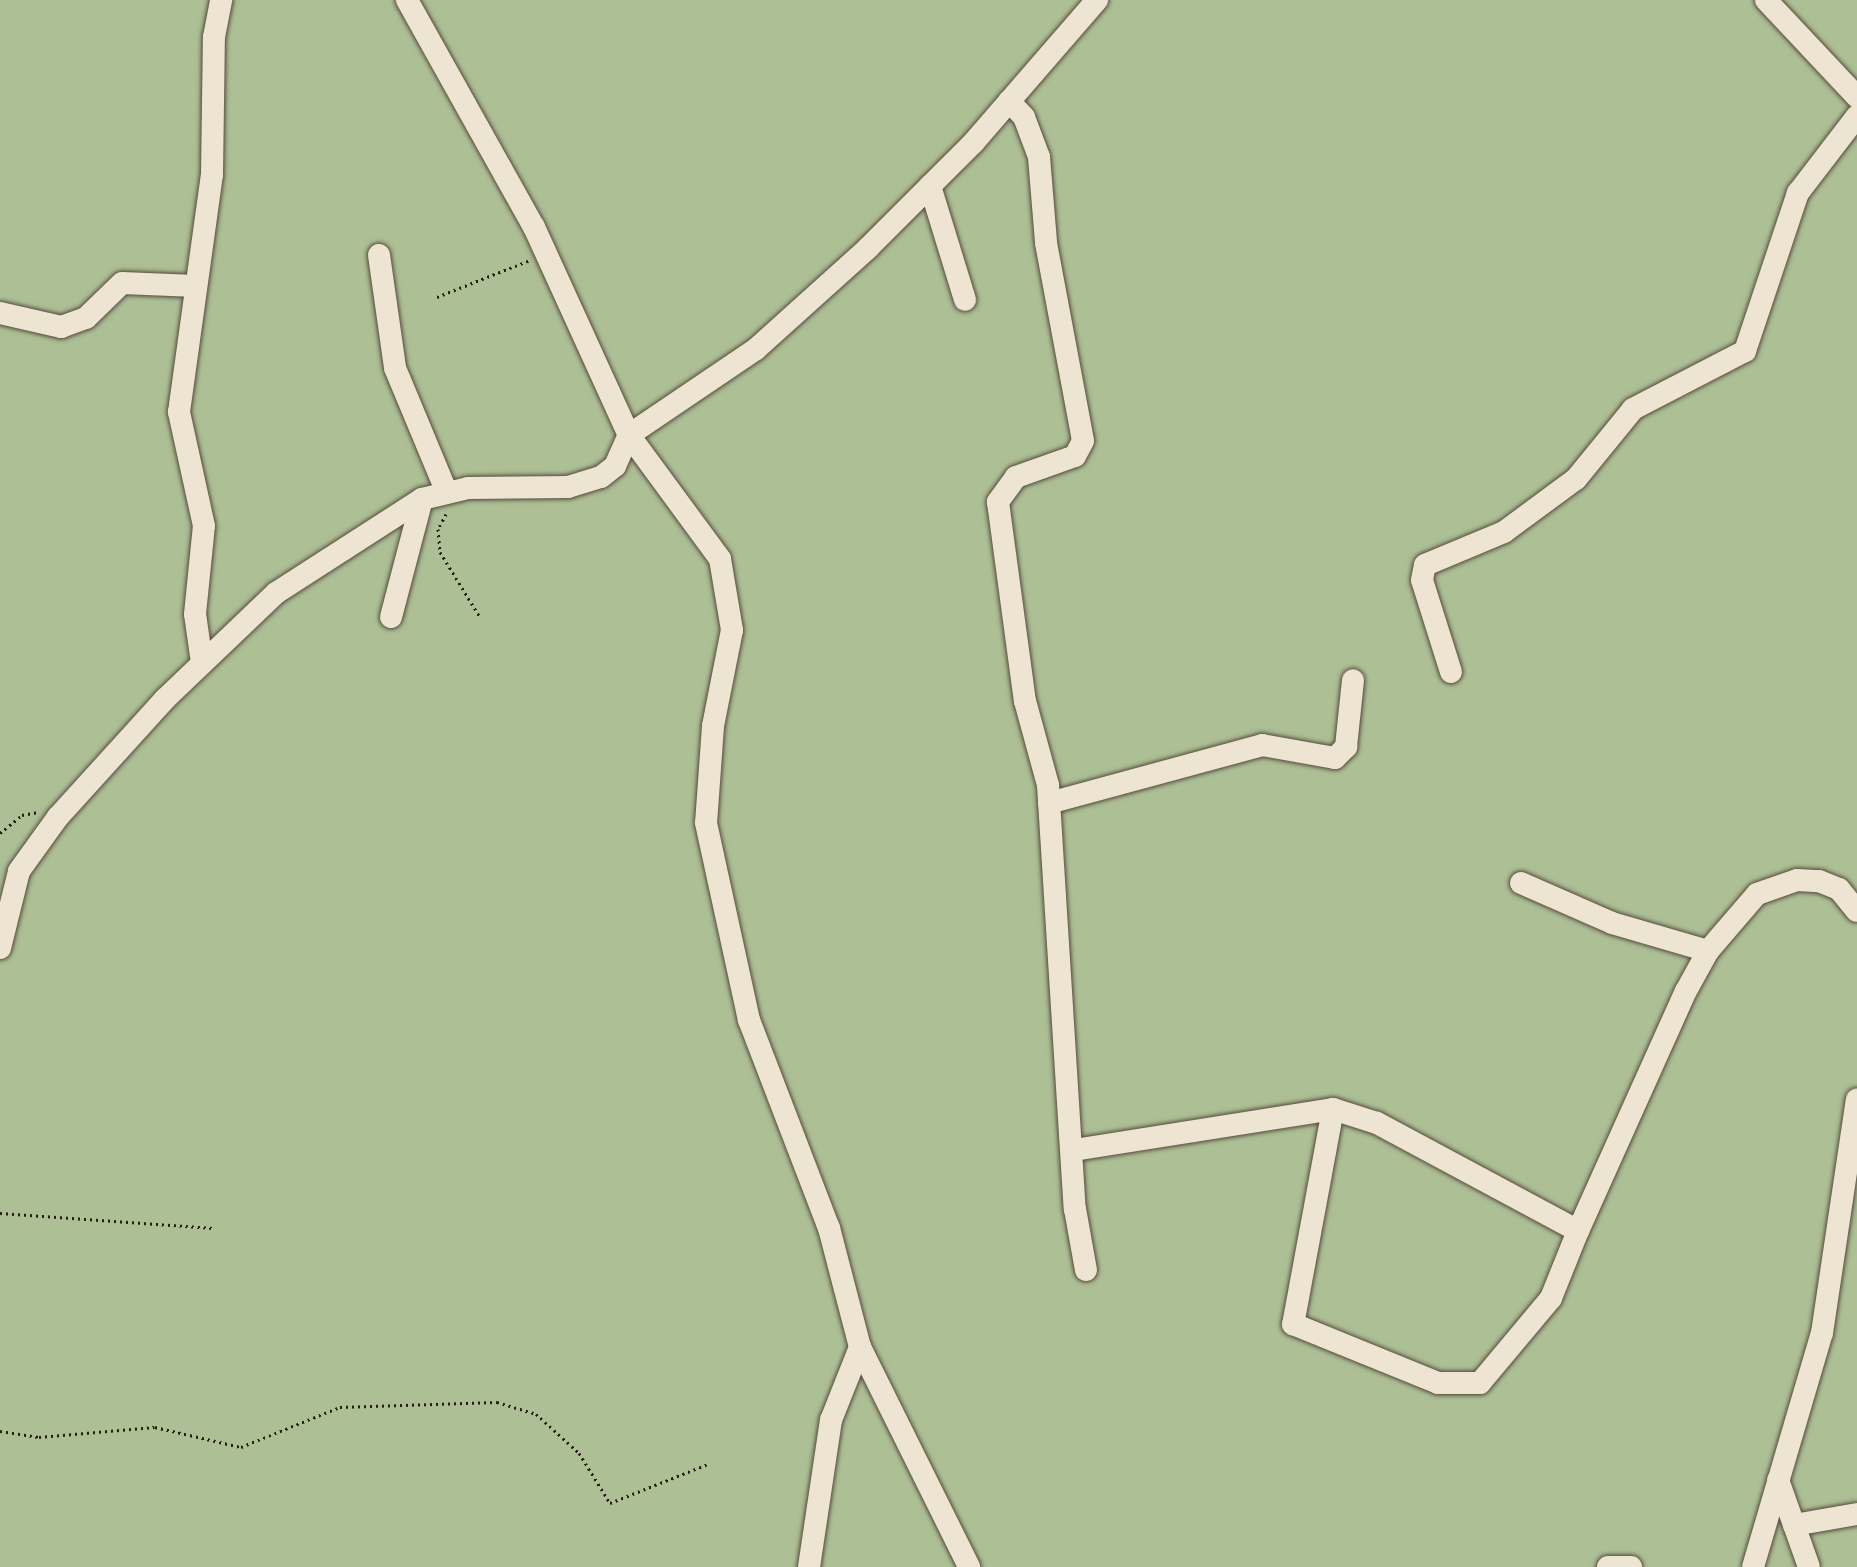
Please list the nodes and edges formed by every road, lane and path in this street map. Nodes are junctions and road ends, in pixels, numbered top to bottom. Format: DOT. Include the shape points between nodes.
graph roads {
  1 [pos="221,0"];
  2 [pos="407,0"];
  3 [pos="1097,0"];
  4 [pos="1766,0"];
  5 [pos="1857,97"];
  6 [pos="1009,101"];
  7 [pos="1857,116"];
  8 [pos="930,186"];
  9 [pos="546,254"];
  10 [pos="379,255"];
  11 [pos="196,286"];
  12 [pos="437,297"];
  13 [pos="965,300"];
  14 [pos="0,313"];
  15 [pos="629,435"];
  16 [pos="422,499"];
  17 [pos="450,501"];
  18 [pos="391,617"];
  19 [pos="480,617"];
  20 [pos="202,663"];
  21 [pos="1451,672"];
  22 [pos="1353,680"];
  23 [pos="1049,803"];
  24 [pos="58,817"];
  25 [pos="0,833"];
  26 [pos="1521,883"];
  27 [pos="1857,911"];
  28 [pos="0,948"];
  29 [pos="1708,951"];
  30 [pos="1857,1100"];
  31 [pos="1333,1109"];
  32 [pos="1074,1150"];
  33 [pos="0,1213"];
  34 [pos="213,1228"];
  35 [pos="1578,1231"];
  36 [pos="1086,1270"];
  37 [pos="860,1347"];
  38 [pos="0,1431"];
  39 [pos="708,1464"];
  40 [pos="1778,1480"];
  41 [pos="1857,1514"];
  42 [pos="1794,1525"];
  43 [pos="809,1567"];
  44 [pos="969,1567"];
  45 [pos="1608,1567"];
  46 [pos="1631,1567"];
  47 [pos="1753,1567"];
  48 [pos="1809,1567"];
  1 -- 11 [label="street" via="214,37 213,163"];
  2 -- 9 [label="street"];
  3 -- 6 [label="street"];
  4 -- 5 [label="street"];
  6 -- 8 [label="street"];
  6 -- 23 [label="street" via="1034,136 1039,157 1046,243 1083,441 1075,456 1016,477 998,502 1025,701"];
  7 -- 21 [label="street" via="1798,193 1745,351 1633,409 1576,479 1504,532 1425,565 1422,580"];
  8 -- 13 [label="street"];
  8 -- 15 [label="street" via="756,349"];
  9 -- 12 [label="path"];
  9 -- 15 [label="street"];
  10 -- 17 [label="street" via="395,368"];
  11 -- 14 [label="street" via="122,283 86,318 61,327"];
  11 -- 20 [label="street" via="179,412 204,526 195,614"];
  15 -- 17 [label="street" via="615,466 585,485"];
  15 -- 37 [label="street" via="701,528 731,594 732,630 713,726 706,823 749,1020 829,1228"];
  16 -- 17 [label="street"];
  16 -- 18 [label="street"];
  16 -- 20 [label="street" via="276,593"];
  17 -- 19 [label="path" via="437,541"];
  20 -- 24 [label="street"];
  22 -- 23 [label="street" via="1346,747 1335,758 1262,745"];
  23 -- 32 [label="street"];
  24 -- 25 [label="path" via="29,813"];
  24 -- 28 [label="street" via="19,871"];
  26 -- 29 [label="street" via="1612,923"];
  27 -- 29 [label="street" via="1839,889 1819,881 1776,884 1757,894"];
  29 -- 35 [label="street"];
  30 -- 40 [label="street" via="1822,1333"];
  31 -- 32 [label="street"];
  31 -- 35 [label="street" via="1377,1123"];
  31 -- 35 [label="street" via="1293,1324 1438,1383 1480,1383 1551,1298"];
  32 -- 36 [label="street" via="1075,1209"];
  33 -- 34 [label="path"];
  37 -- 43 [label="street" via="831,1420"];
  37 -- 44 [label="street"];
  38 -- 39 [label="path" via="39,1437 155,1427 241,1447 340,1407 497,1402 536,1414 579,1453 610,1503"];
  40 -- 42 [label="street"];
  40 -- 47 [label="street"];
  41 -- 42 [label="street"];
  42 -- 48 [label="street"];
  45 -- 46 [label="street"];
}
